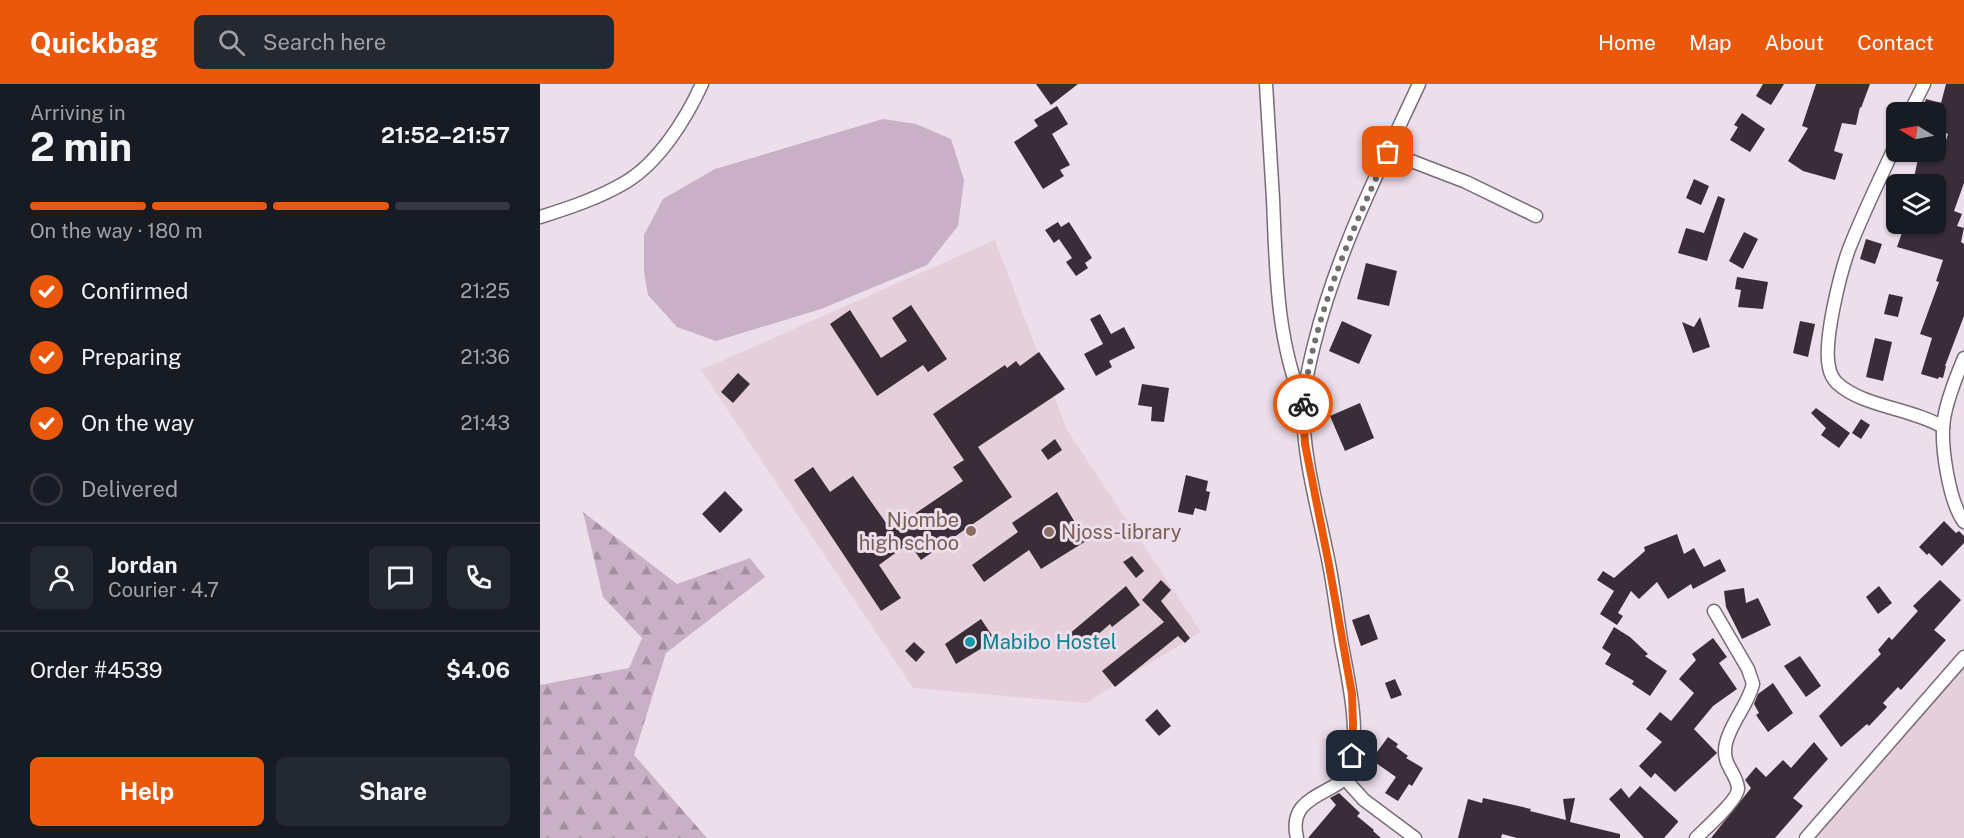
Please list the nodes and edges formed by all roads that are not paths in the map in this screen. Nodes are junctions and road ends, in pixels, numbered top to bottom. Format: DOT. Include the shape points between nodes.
graph roads {
  1 [pos="702,84"];
  2 [pos="1266,84"];
  3 [pos="1419,84"];
  4 [pos="1924,84"];
  5 [pos="1915,102"];
  6 [pos="1388,152"];
  7 [pos="1888,162"];
  8 [pos="1536,216"];
  9 [pos="540,217"];
  10 [pos="1964,358"];
  11 [pos="1303,404"];
  12 [pos="1943,427"];
  13 [pos="1964,522"];
  14 [pos="1714,611"];
  15 [pos="1964,657"];
  16 [pos="1345,779"];
  17 [pos="1297,838"];
  18 [pos="1415,838"];
  19 [pos="1696,838"];
  20 [pos="1806,838"];
  1 -- 9 [label="street" via="660,153 627,181 577,206"];
  2 -- 11 [label="street" via="1274,251 1284,334"];
  3 -- 6 [label="street"];
  4 -- 5 [label="street"];
  6 -- 8 [label="street"];
  6 -- 11 [label="street" via="1324,305"];
  7 -- 12 [label="street" via="1849,251 1833,317 1829,368 1837,382 1851,392"];
  10 -- 12 [label="street"];
  11 -- 16 [label="street" via="1305,444 1353,706 1352,756"];
  12 -- 13 [label="street" via="1950,495"];
  14 -- 19 [label="street" via="1753,684 1725,748 1737,793"];
  15 -- 20 [label="street"];
  16 -- 17 [label="street" via="1300,809"];
  16 -- 18 [label="street" via="1364,800"];
}
